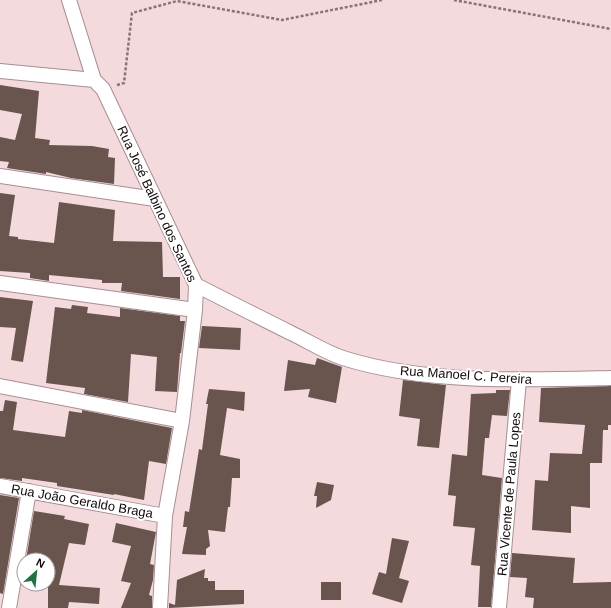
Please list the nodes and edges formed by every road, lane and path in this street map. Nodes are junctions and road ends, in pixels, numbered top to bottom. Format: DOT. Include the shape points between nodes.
graph roads {
  1 [pos="69,0"];
  2 [pos="382,0"];
  3 [pos="454,0"];
  4 [pos="611,29"];
  5 [pos="0,71"];
  6 [pos="98,84"];
  7 [pos="0,176"];
  8 [pos="154,199"];
  9 [pos="0,283"];
  10 [pos="196,285"];
  11 [pos="195,310"];
  12 [pos="611,378"];
  13 [pos="520,380"];
  14 [pos="0,386"];
  15 [pos="182,421"];
  16 [pos="0,486"];
  17 [pos="29,491"];
  18 [pos="165,516"];
  19 [pos="9,608"];
  20 [pos="160,608"];
  21 [pos="500,608"];
  1 -- 6 [label="street, Rua José Balbino dos Santos"];
  2 -- 6 [label="path" via="282,20 178,1 132,13 124,83"];
  3 -- 4 [label="path"];
  5 -- 6 [label="street"];
  6 -- 8 [label="street, Rua José Balbino dos Santos"];
  7 -- 8 [label="street"];
  8 -- 10 [label="street, Rua José Balbino dos Santos"];
  9 -- 11 [label="street"];
  10 -- 11 [label="street, Rua José Balbino dos Santos"];
  10 -- 13 [label="street, Rua Manoel C. Pereira" via="318,347 348,359 423,374"];
  11 -- 15 [label="street, Rua José Balbino dos Santos"];
  12 -- 13 [label="street, Rua Manoel C. Pereira"];
  13 -- 21 [label="street, Rua Vicente de Paula Lopes"];
  14 -- 15 [label="street"];
  15 -- 18 [label="street, Rua José Balbino dos Santos"];
  16 -- 17 [label="street, Rua João Geraldo Braga"];
  17 -- 18 [label="street, Rua João Geraldo Braga"];
  17 -- 19 [label="street"];
  18 -- 20 [label="street, Rua José Balbino dos Santos"];
}
